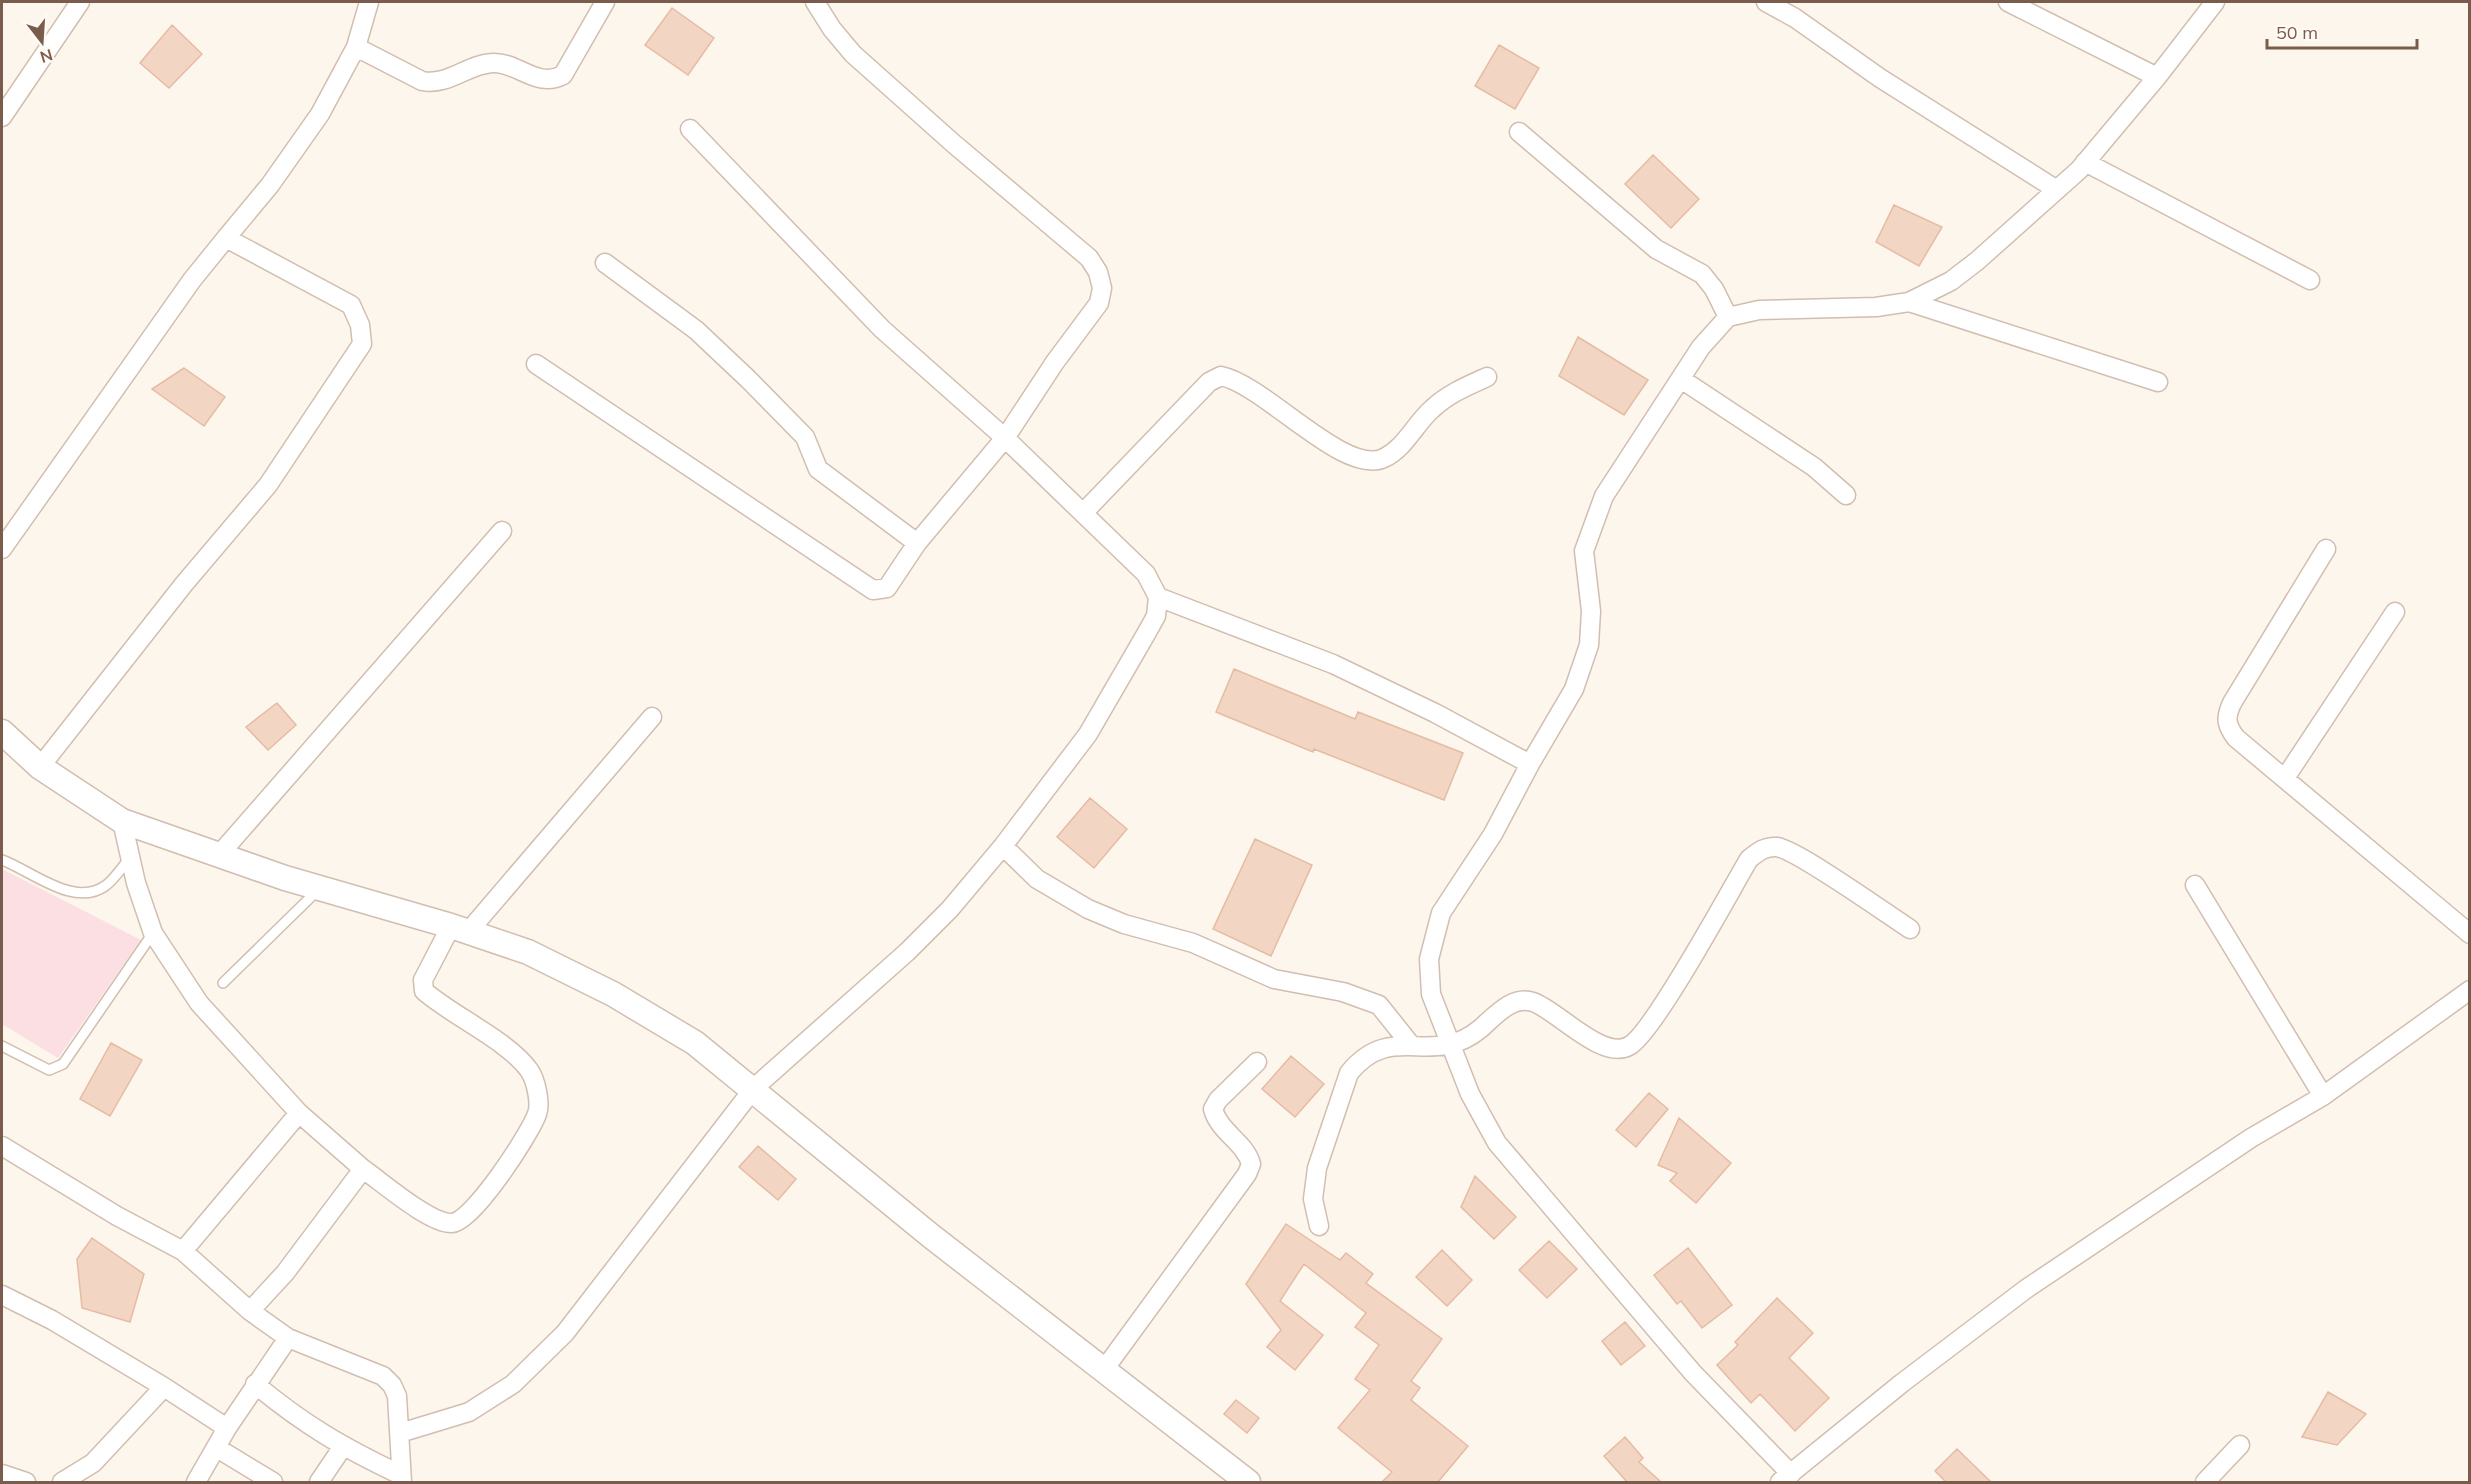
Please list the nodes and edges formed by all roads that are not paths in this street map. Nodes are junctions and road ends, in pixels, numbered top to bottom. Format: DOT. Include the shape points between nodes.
graph roads {
  1 [pos="80,2"];
  2 [pos="369,2"];
  3 [pos="606,2"];
  4 [pos="815,2"];
  5 [pos="1766,2"];
  6 [pos="2008,2"];
  7 [pos="2215,2"];
  8 [pos="356,47"];
  9 [pos="2157,77"];
  10 [pos="2,117"];
  11 [pos="690,129"];
  12 [pos="1519,132"];
  13 [pos="2085,162"];
  14 [pos="2057,190"];
  15 [pos="226,238"];
  16 [pos="605,263"];
  17 [pos="2310,280"];
  18 [pos="1909,302"];
  19 [pos="1728,317"];
  20 [pos="536,364"];
  21 [pos="1487,377"];
  22 [pos="1681,379"];
  23 [pos="2158,382"];
  24 [pos="1005,438"];
  25 [pos="1846,495"];
  26 [pos="1084,513"];
  27 [pos="502,531"];
  28 [pos="917,543"];
  29 [pos="2,549"];
  30 [pos="2326,549"];
  31 [pos="1158,597"];
  32 [pos="2395,612"];
  33 [pos="652,717"];
  34 [pos="3,738"];
  35 [pos="1530,764"];
  36 [pos="40,767"];
  37 [pos="2284,778"];
  38 [pos="122,821"];
  39 [pos="1003,846"];
  40 [pos="219,855"];
  41 [pos="131,856"];
  42 [pos="2,860"];
  43 [pos="2195,885"];
  44 [pos="320,888"];
  45 [pos="460,929"];
  46 [pos="1910,929"];
  47 [pos="153,933"];
  48 [pos="2469,934"];
  49 [pos="223,983"];
  50 [pos="2469,990"];
  51 [pos="1411,1045"];
  52 [pos="2,1046"];
  53 [pos="1451,1046"];
  54 [pos="1257,1062"];
  55 [pos="754,1088"];
  56 [pos="2323,1096"];
  57 [pos="299,1113"];
  58 [pos="2,1146"];
  59 [pos="363,1169"];
  60 [pos="1319,1226"];
  61 [pos="183,1251"];
  62 [pos="2,1295"];
  63 [pos="250,1311"];
  64 [pos="288,1338"];
  65 [pos="1103,1371"];
  66 [pos="255,1384"];
  67 [pos="164,1387"];
  68 [pos="227,1428"];
  69 [pos="400,1433"];
  70 [pos="2240,1445"];
  71 [pos="217,1448"];
  72 [pos="342,1448"];
  73 [pos="2,1474"];
  74 [pos="1785,1478"];
  75 [pos="402,1479"];
  76 [pos="26,1482"];
  77 [pos="62,1482"];
  78 [pos="196,1482"];
  79 [pos="273,1482"];
  80 [pos="319,1482"];
  81 [pos="1248,1482"];
  82 [pos="2205,1482"];
  1 -- 10 [label="street"];
  2 -- 8 [label="street"];
  3 -- 8 [label="street" via="563,75 555,79 542,80 495,63 433,83"];
  4 -- 24 [label="street" via="853,54 1089,258 1098,272 1100,303"];
  5 -- 14 [label="street"];
  6 -- 9 [label="street"];
  7 -- 9 [label="street"];
  8 -- 15 [label="street" via="320,114 270,185"];
  9 -- 13 [label="street"];
  11 -- 24 [label="street" via="882,329"];
  12 -- 19 [label="street" via="1656,249 1702,273"];
  13 -- 14 [label="street"];
  13 -- 17 [label="street"];
  14 -- 18 [label="street" via="1977,261"];
  15 -- 29 [label="street"];
  15 -- 36 [label="street" via="351,305 360,325 362,344 268,485 184,584"];
  16 -- 28 [label="street" via="696,330 748,379 805,437 818,469"];
  18 -- 19 [label="street" via="1875,307 1759,310"];
  18 -- 23 [label="street"];
  19 -- 22 [label="street"];
  20 -- 28 [label="street" via="873,590 887,588"];
  21 -- 26 [label="street" via="1453,392 1431,409 1403,444 1384,458 1370,461 1344,454 1242,384 1221,376 1209,382"];
  22 -- 25 [label="street" via="1814,467"];
  22 -- 35 [label="street" via="1604,496 1584,551 1591,611 1589,645 1574,689"];
  24 -- 26 [label="street"];
  24 -- 28 [label="street"];
  26 -- 31 [label="street" via="1146,574"];
  27 -- 40 [label="street"];
  30 -- 37 [label="street" via="2226,715 2236,738"];
  31 -- 35 [label="street" via="1333,664"];
  31 -- 39 [label="street" via="1156,616 1089,734"];
  32 -- 37 [label="street"];
  33 -- 45 [label="street"];
  34 -- 36 [label="street"];
  35 -- 53 [label="street" via="1492,834 1441,913 1429,958 1431,994"];
  36 -- 38 [label="street"];
  37 -- 48 [label="street"];
  38 -- 40 [label="street"];
  38 -- 41 [label="street"];
  39 -- 51 [label="street" via="1037,879 1088,909 1124,924 1193,943 1274,979 1343,992 1379,1005"];
  39 -- 55 [label="street" via="950,909 907,952"];
  40 -- 44 [label="street"];
  41 -- 42 [label="lane" via="106,886 88,895 64,890"];
  41 -- 47 [label="street"];
  43 -- 56 [label="street"];
  44 -- 45 [label="street"];
  44 -- 49 [label="lane"];
  45 -- 55 [label="street" via="528,952 613,994 695,1043"];
  45 -- 59 [label="street" via="423,980 424,992 507,1048 530,1071 537,1090 537,1113 499,1176 462,1220 451,1223 434,1218"];
  46 -- 53 [label="street" via="1780,847 1765,847 1749,859 1651,1024 1628,1047 1615,1049 1587,1037 1534,1002 1520,1000"];
  47 -- 52 [label="lane" via="63,1064 49,1071"];
  47 -- 57 [label="street" via="199,1003"];
  50 -- 56 [label="street"];
  51 -- 53 [label="street"];
  51 -- 60 [label="street" via="1374,1051 1349,1073 1317,1168 1312,1199"];
  53 -- 74 [label="street" via="1470,1094 1497,1143"];
  54 -- 65 [label="street" via="1213,1109 1230,1136 1248,1152 1251,1164 1247,1174"];
  55 -- 65 [label="street" via="931,1236"];
  55 -- 69 [label="street" via="565,1333 513,1384 469,1412"];
  56 -- 74 [label="street" via="2252,1138 2025,1289"];
  57 -- 59 [label="street"];
  57 -- 61 [label="street"];
  58 -- 61 [label="street"];
  59 -- 63 [label="street" via="285,1273"];
  61 -- 63 [label="street"];
  62 -- 67 [label="street"];
  63 -- 64 [label="street"];
  64 -- 66 [label="street"];
  64 -- 69 [label="street" via="383,1376 397,1396"];
  65 -- 81 [label="street"];
  66 -- 68 [label="street"];
  66 -- 72 [label="street" via="292,1415"];
  67 -- 68 [label="street"];
  67 -- 77 [label="street" via="93,1464"];
  68 -- 71 [label="street"];
  69 -- 75 [label="street"];
  70 -- 82 [label="street"];
  71 -- 78 [label="street"];
  71 -- 79 [label="street"];
  72 -- 75 [label="street"];
  72 -- 80 [label="street"];
  73 -- 76 [label="street"];
}
